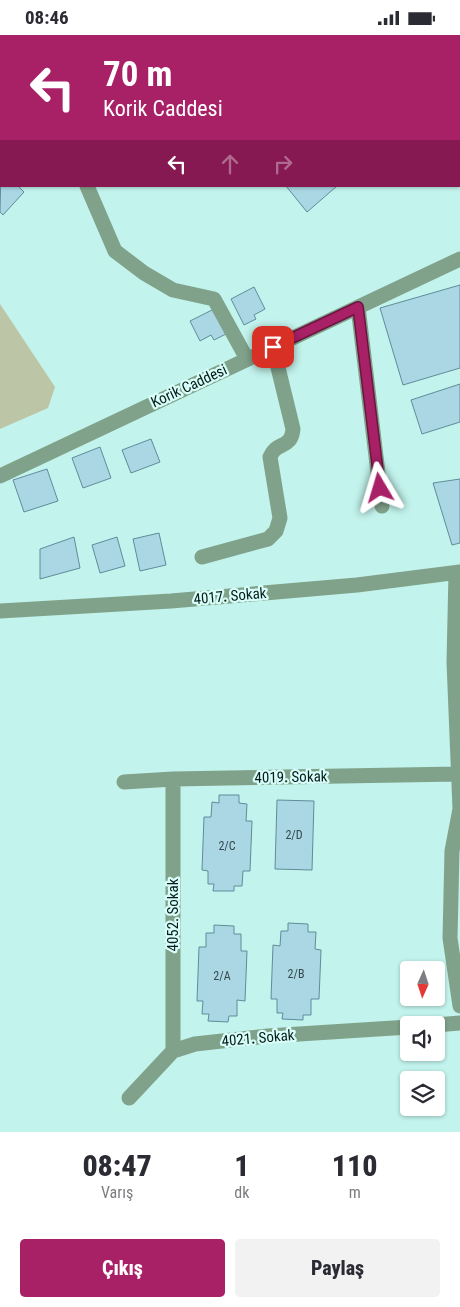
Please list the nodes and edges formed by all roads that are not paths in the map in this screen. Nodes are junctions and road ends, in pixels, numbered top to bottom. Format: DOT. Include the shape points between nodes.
graph roads {
  1 [pos="87,187"];
  2 [pos="460,259"];
  3 [pos="358,307"];
  4 [pos="273,347"];
  5 [pos="247,359"];
  6 [pos="0,476"];
  7 [pos="382,506"];
  8 [pos="202,557"];
  9 [pos="458,573"];
  10 [pos="0,611"];
  11 [pos="458,774"];
  12 [pos="173,779"];
  13 [pos="124,782"];
  14 [pos="456,851"];
  15 [pos="460,1007"];
  16 [pos="460,1023"];
  17 [pos="445,1024"];
  18 [pos="400,1028"];
  19 [pos="173,1051"];
  20 [pos="129,1098"];
  1 -- 5 [label="street" via="115,251 173,290 214,299"];
  2 -- 3 [label="street, Korik Caddesi"];
  3 -- 4 [label="street, Korik Caddesi"];
  3 -- 7 [label="street"];
  4 -- 5 [label="street, Korik Caddesi"];
  4 -- 8 [label="street" via="293,429 288,442 275,448 270,457 279,525 268,539"];
  5 -- 6 [label="street, Korik Caddesi"];
  9 -- 10 [label="street, 4017. Sokak" via="171,601"];
  9 -- 11 [label="street" via="454,661"];
  11 -- 12 [label="street, 4019. Sokak"];
  11 -- 14 [label="street" via="460,809"];
  12 -- 13 [label="street, 4019. Sokak"];
  12 -- 19 [label="street, 4052. Sokak"];
  14 -- 15 [label="street" via="450,938"];
  16 -- 17 [label="street"];
  18 -- 19 [label="street, 4021. Sokak" via="232,1040 195,1044"];
  19 -- 20 [label="street"];
}
